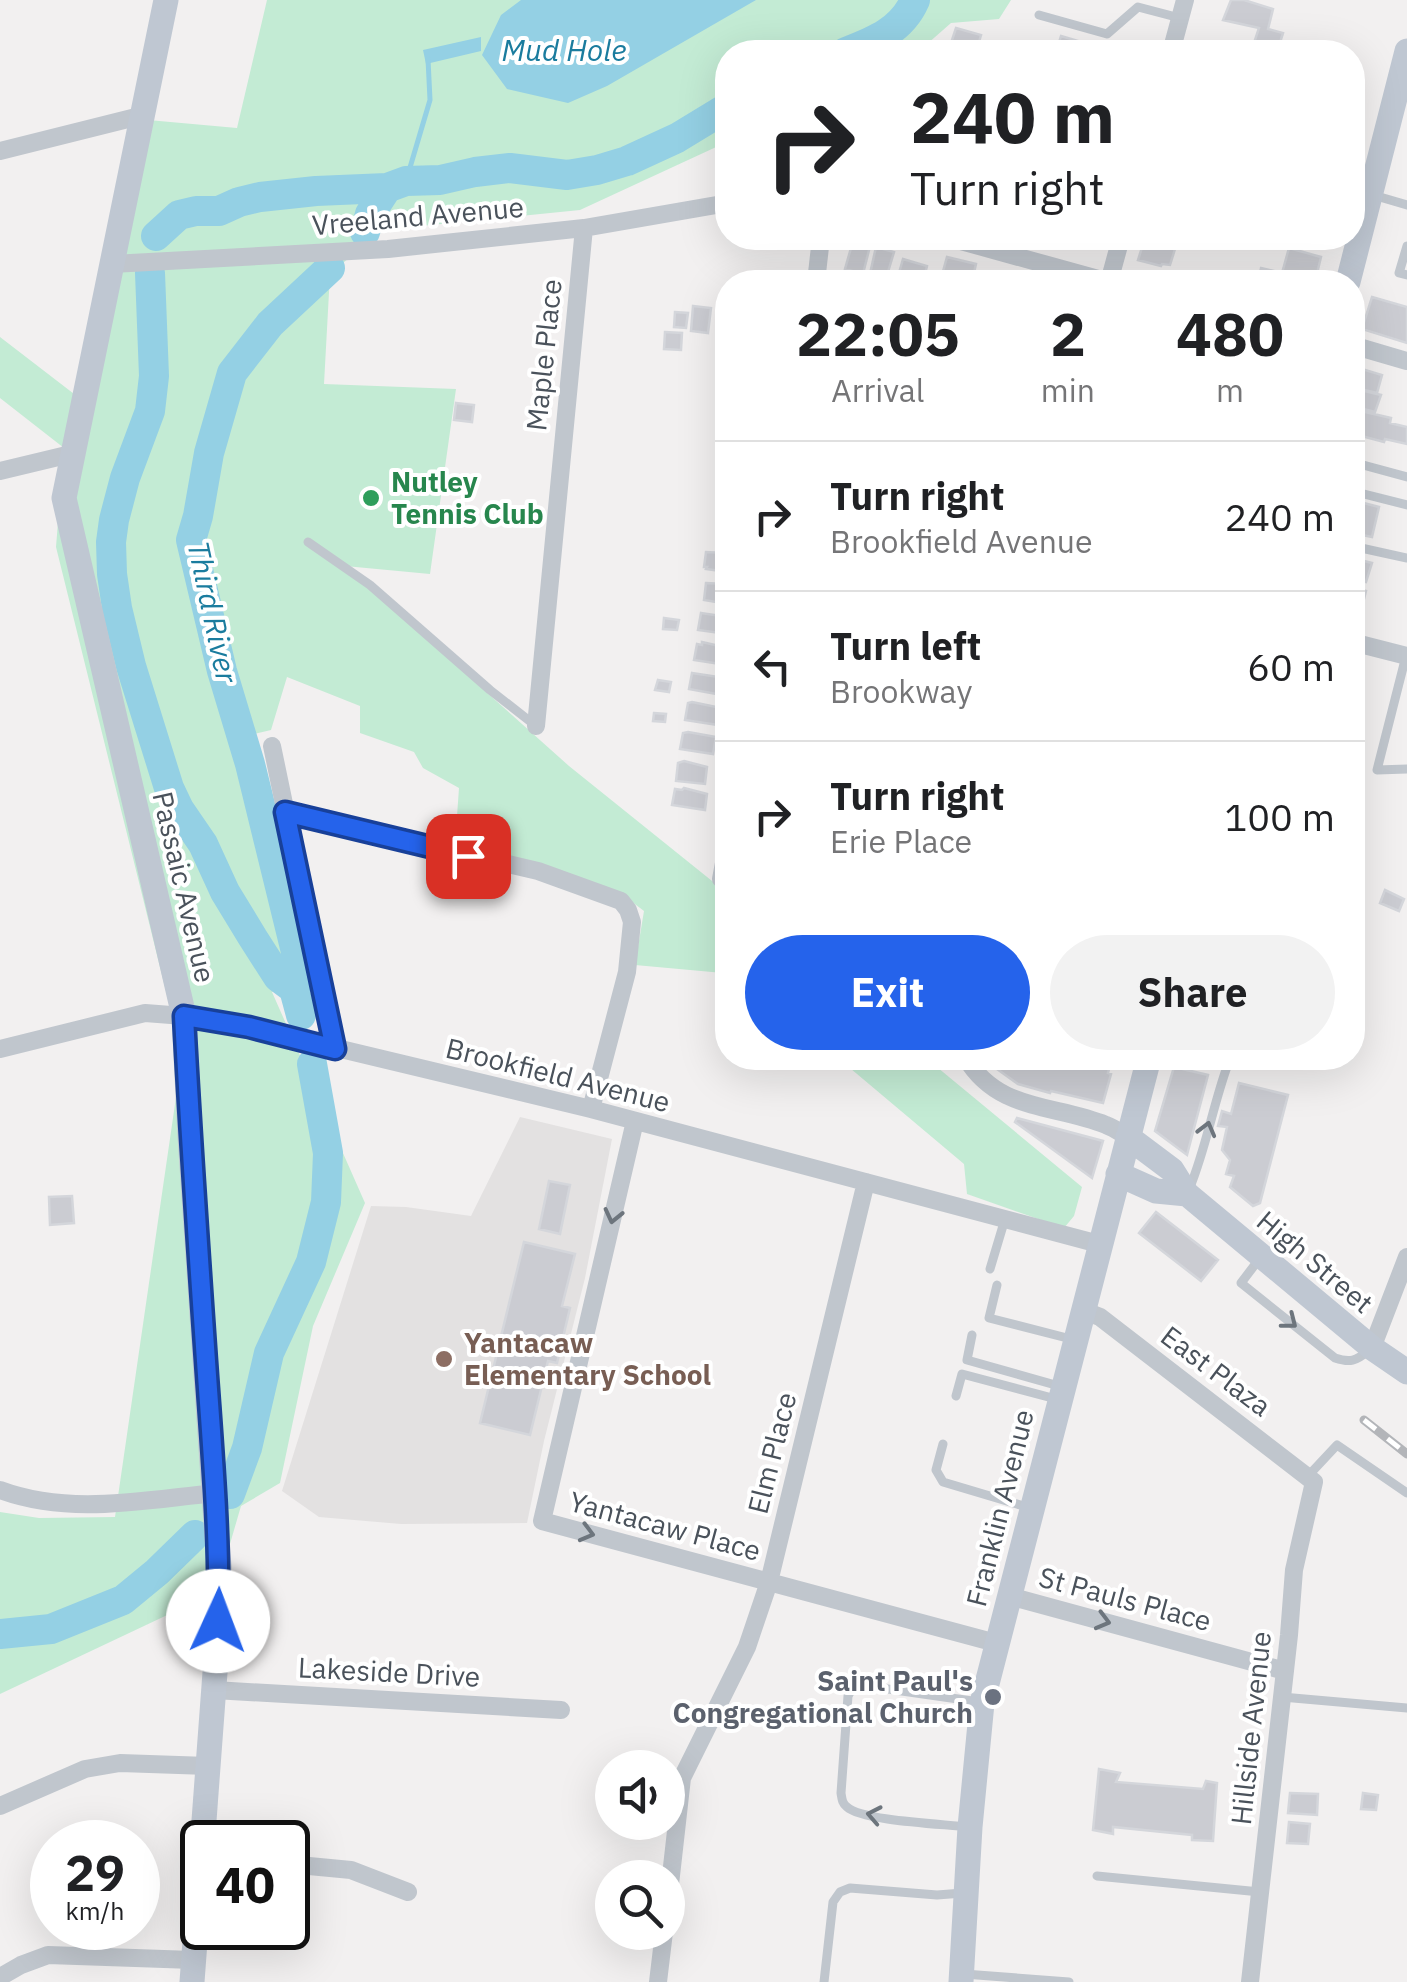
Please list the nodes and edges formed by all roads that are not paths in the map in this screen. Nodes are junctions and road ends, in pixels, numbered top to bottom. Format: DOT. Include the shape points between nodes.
graph roads {
  1 [pos="166,0"];
  2 [pos="1182,9"];
  3 [pos="1040,15"];
  4 [pos="1174,40"];
  5 [pos="1407,51"];
  6 [pos="144,115"];
  7 [pos="0,151"];
  8 [pos="1370,194"];
  9 [pos="715,205"];
  10 [pos="1407,205"];
  11 [pos="1365,214"];
  12 [pos="584,228"];
  13 [pos="1407,246"];
  14 [pos="993,250"];
  15 [pos="112,264"];
  16 [pos="1066,270"];
  17 [pos="1407,275"];
  18 [pos="1365,350"];
  19 [pos="1407,361"];
  20 [pos="75,453"];
  21 [pos="1365,466"];
  22 [pos="0,471"];
  23 [pos="1407,477"];
  24 [pos="1365,494"];
  25 [pos="1407,505"];
  26 [pos="308,542"];
  27 [pos="1365,549"];
  28 [pos="1407,558"];
  29 [pos="1365,645"];
  30 [pos="1407,656"];
  31 [pos="536,726"];
  32 [pos="272,746"];
  33 [pos="1407,769"];
  34 [pos="285,812"];
  35 [pos="184,1016"];
  36 [pos="335,1049"];
  37 [pos="0,1050"];
  38 [pos="974,1070"];
  39 [pos="1146,1070"];
  40 [pos="1226,1070"];
  41 [pos="592,1109"];
  42 [pos="635,1121"];
  43 [pos="1128,1137"];
  44 [pos="1118,1174"];
  45 [pos="866,1182"];
  46 [pos="1187,1194"];
  47 [pos="1005,1219"];
  48 [pos="1099,1244"];
  49 [pos="1407,1258"];
  50 [pos="990,1269"];
  51 [pos="997,1285"];
  52 [pos="1082,1310"];
  53 [pos="972,1335"];
  54 [pos="1074,1340"];
  55 [pos="1372,1348"];
  56 [pos="1407,1372"];
  57 [pos="1060,1393"];
  58 [pos="956,1396"];
  59 [pos="943,1444"];
  60 [pos="1311,1479"];
  61 [pos="0,1490"];
  62 [pos="1407,1493"];
  63 [pos="216,1494"];
  64 [pos="1030,1508"];
  65 [pos="768,1582"];
  66 [pos="1009,1596"];
  67 [pos="996,1643"];
  68 [pos="1285,1671"];
  69 [pos="214,1690"];
  70 [pos="1282,1697"];
  71 [pos="982,1703"];
  72 [pos="1407,1708"];
  73 [pos="561,1710"];
  74 [pos="208,1766"];
  75 [pos="0,1806"];
  76 [pos="204,1820"];
  77 [pos="970,1828"];
  78 [pos="673,1860"];
  79 [pos="310,1866"];
  80 [pos="1097,1876"];
  81 [pos="408,1892"];
  82 [pos="1260,1892"];
  83 [pos="967,1893"];
  84 [pos="662,1950"];
  85 [pos="193,1971"];
  86 [pos="0,1977"];
  87 [pos="961,1978"];
  88 [pos="658,1982"];
  89 [pos="824,1982"];
  90 [pos="1069,1982"];
  91 [pos="1250,1982"];
  1 -- 6 [label="street, Passaic Avenue"];
  2 -- 3 [label="lane" via="1138,7 1106,34"];
  2 -- 4 [label="street"];
  5 -- 8 [label="street"];
  6 -- 7 [label="street"];
  6 -- 15 [label="street, Passaic Avenue"];
  8 -- 10 [label="lane"];
  8 -- 11 [label="street"];
  9 -- 12 [label="street, Vreeland Avenue"];
  12 -- 15 [label="street, Vreeland Avenue" via="388,250"];
  12 -- 31 [label="street, Maple Place"];
  13 -- 17 [label="lane" via="1400,273"];
  14 -- 16 [label="street"];
  15 -- 20 [label="street, Passaic Avenue"];
  18 -- 19 [label="street"];
  20 -- 22 [label="street"];
  20 -- 35 [label="street, Passaic Avenue" via="64,498"];
  21 -- 23 [label="lane"];
  24 -- 25 [label="lane"];
  26 -- 31 [label="lane" via="370,585"];
  27 -- 28 [label="lane"];
  29 -- 30 [label="street"];
  30 -- 33 [label="lane" via="1377,770"];
  32 -- 34 [label="street"];
  34 -- 36 [label="street"];
  34 -- 41 [label="street" via="538,871 621,901 632,922 626,972"];
  35 -- 36 [label="street, Brookfield Avenue"];
  35 -- 37 [label="street, Brookfield Avenue" via="144,1013"];
  35 -- 63 [label="street, Passaic Avenue"];
  36 -- 41 [label="street, Brookfield Avenue"];
  38 -- 43 [label="street" via="1006,1097"];
  39 -- 43 [label="street, Franklin Avenue"];
  46 -- 40 [label="lane, one-way"];
  41 -- 42 [label="street, Brookfield Avenue"];
  42 -- 45 [label="street, Brookfield Avenue"];
  42 -- 65 [label="street, Yantacaw Place, one-way" via="542,1522"];
  43 -- 44 [label="street, Franklin Avenue"];
  43 -- 46 [label="street, High Street" via="1172,1170"];
  44 -- 46 [label="street, High Street" via="1156,1191"];
  44 -- 48 [label="street, Franklin Avenue"];
  45 -- 47 [label="street, Brookfield Avenue"];
  45 -- 65 [label="street, Elm Place"];
  46 -- 55 [label="street, High Street"];
  47 -- 48 [label="street, Brookfield Avenue"];
  47 -- 50 [label="lane"];
  48 -- 52 [label="street, Franklin Avenue"];
  49 -- 55 [label="street"];
  51 -- 54 [label="lane" via="989,1318"];
  52 -- 54 [label="street, Franklin Avenue"];
  52 -- 60 [label="street, East Plaza" via="1100,1317"];
  53 -- 57 [label="lane" via="967,1360"];
  54 -- 57 [label="street, Franklin Avenue"];
  55 -- 56 [label="street, High Street"];
  57 -- 58 [label="lane" via="962,1374"];
  57 -- 64 [label="street, Franklin Avenue"];
  59 -- 64 [label="lane" via="936,1470 943,1482"];
  60 -- 62 [label="lane" via="1337,1445"];
  60 -- 68 [label="street, Hillside Avenue"];
  61 -- 63 [label="street" via="48,1504 92,1506"];
  63 -- 69 [label="street, Passaic Avenue"];
  64 -- 66 [label="street, Franklin Avenue"];
  65 -- 67 [label="street, Yantacaw Place"];
  65 -- 78 [label="street, Elm Place" via="747,1646 682,1778"];
  66 -- 67 [label="street, Franklin Avenue"];
  66 -- 68 [label="street, St Pauls Place, one-way"];
  67 -- 71 [label="street, Franklin Avenue"];
  68 -- 70 [label="street, Hillside Avenue"];
  69 -- 73 [label="street, Lakeside Drive"];
  69 -- 74 [label="street, Passaic Avenue"];
  70 -- 72 [label="lane"];
  70 -- 82 [label="street, Hillside Avenue"];
  71 -- 77 [label="street, Franklin Avenue"];
  77 -- 71 [label="lane, one-way" via="875,1817 846,1806 840,1793 848,1696 867,1686"];
  74 -- 75 [label="street" via="120,1763 84,1769"];
  74 -- 76 [label="street, Passaic Avenue"];
  77 -- 83 [label="street, Franklin Avenue"];
  79 -- 81 [label="street" via="351,1870"];
  80 -- 82 [label="lane"];
  82 -- 91 [label="street, Hillside Avenue"];
  83 -- 87 [label="street, Franklin Avenue"];
  83 -- 89 [label="lane" via="840,1892 833,1902"];
  84 -- 88 [label="street"];
  85 -- 86 [label="street" via="48,1954"];
  87 -- 90 [label="lane"];
}
